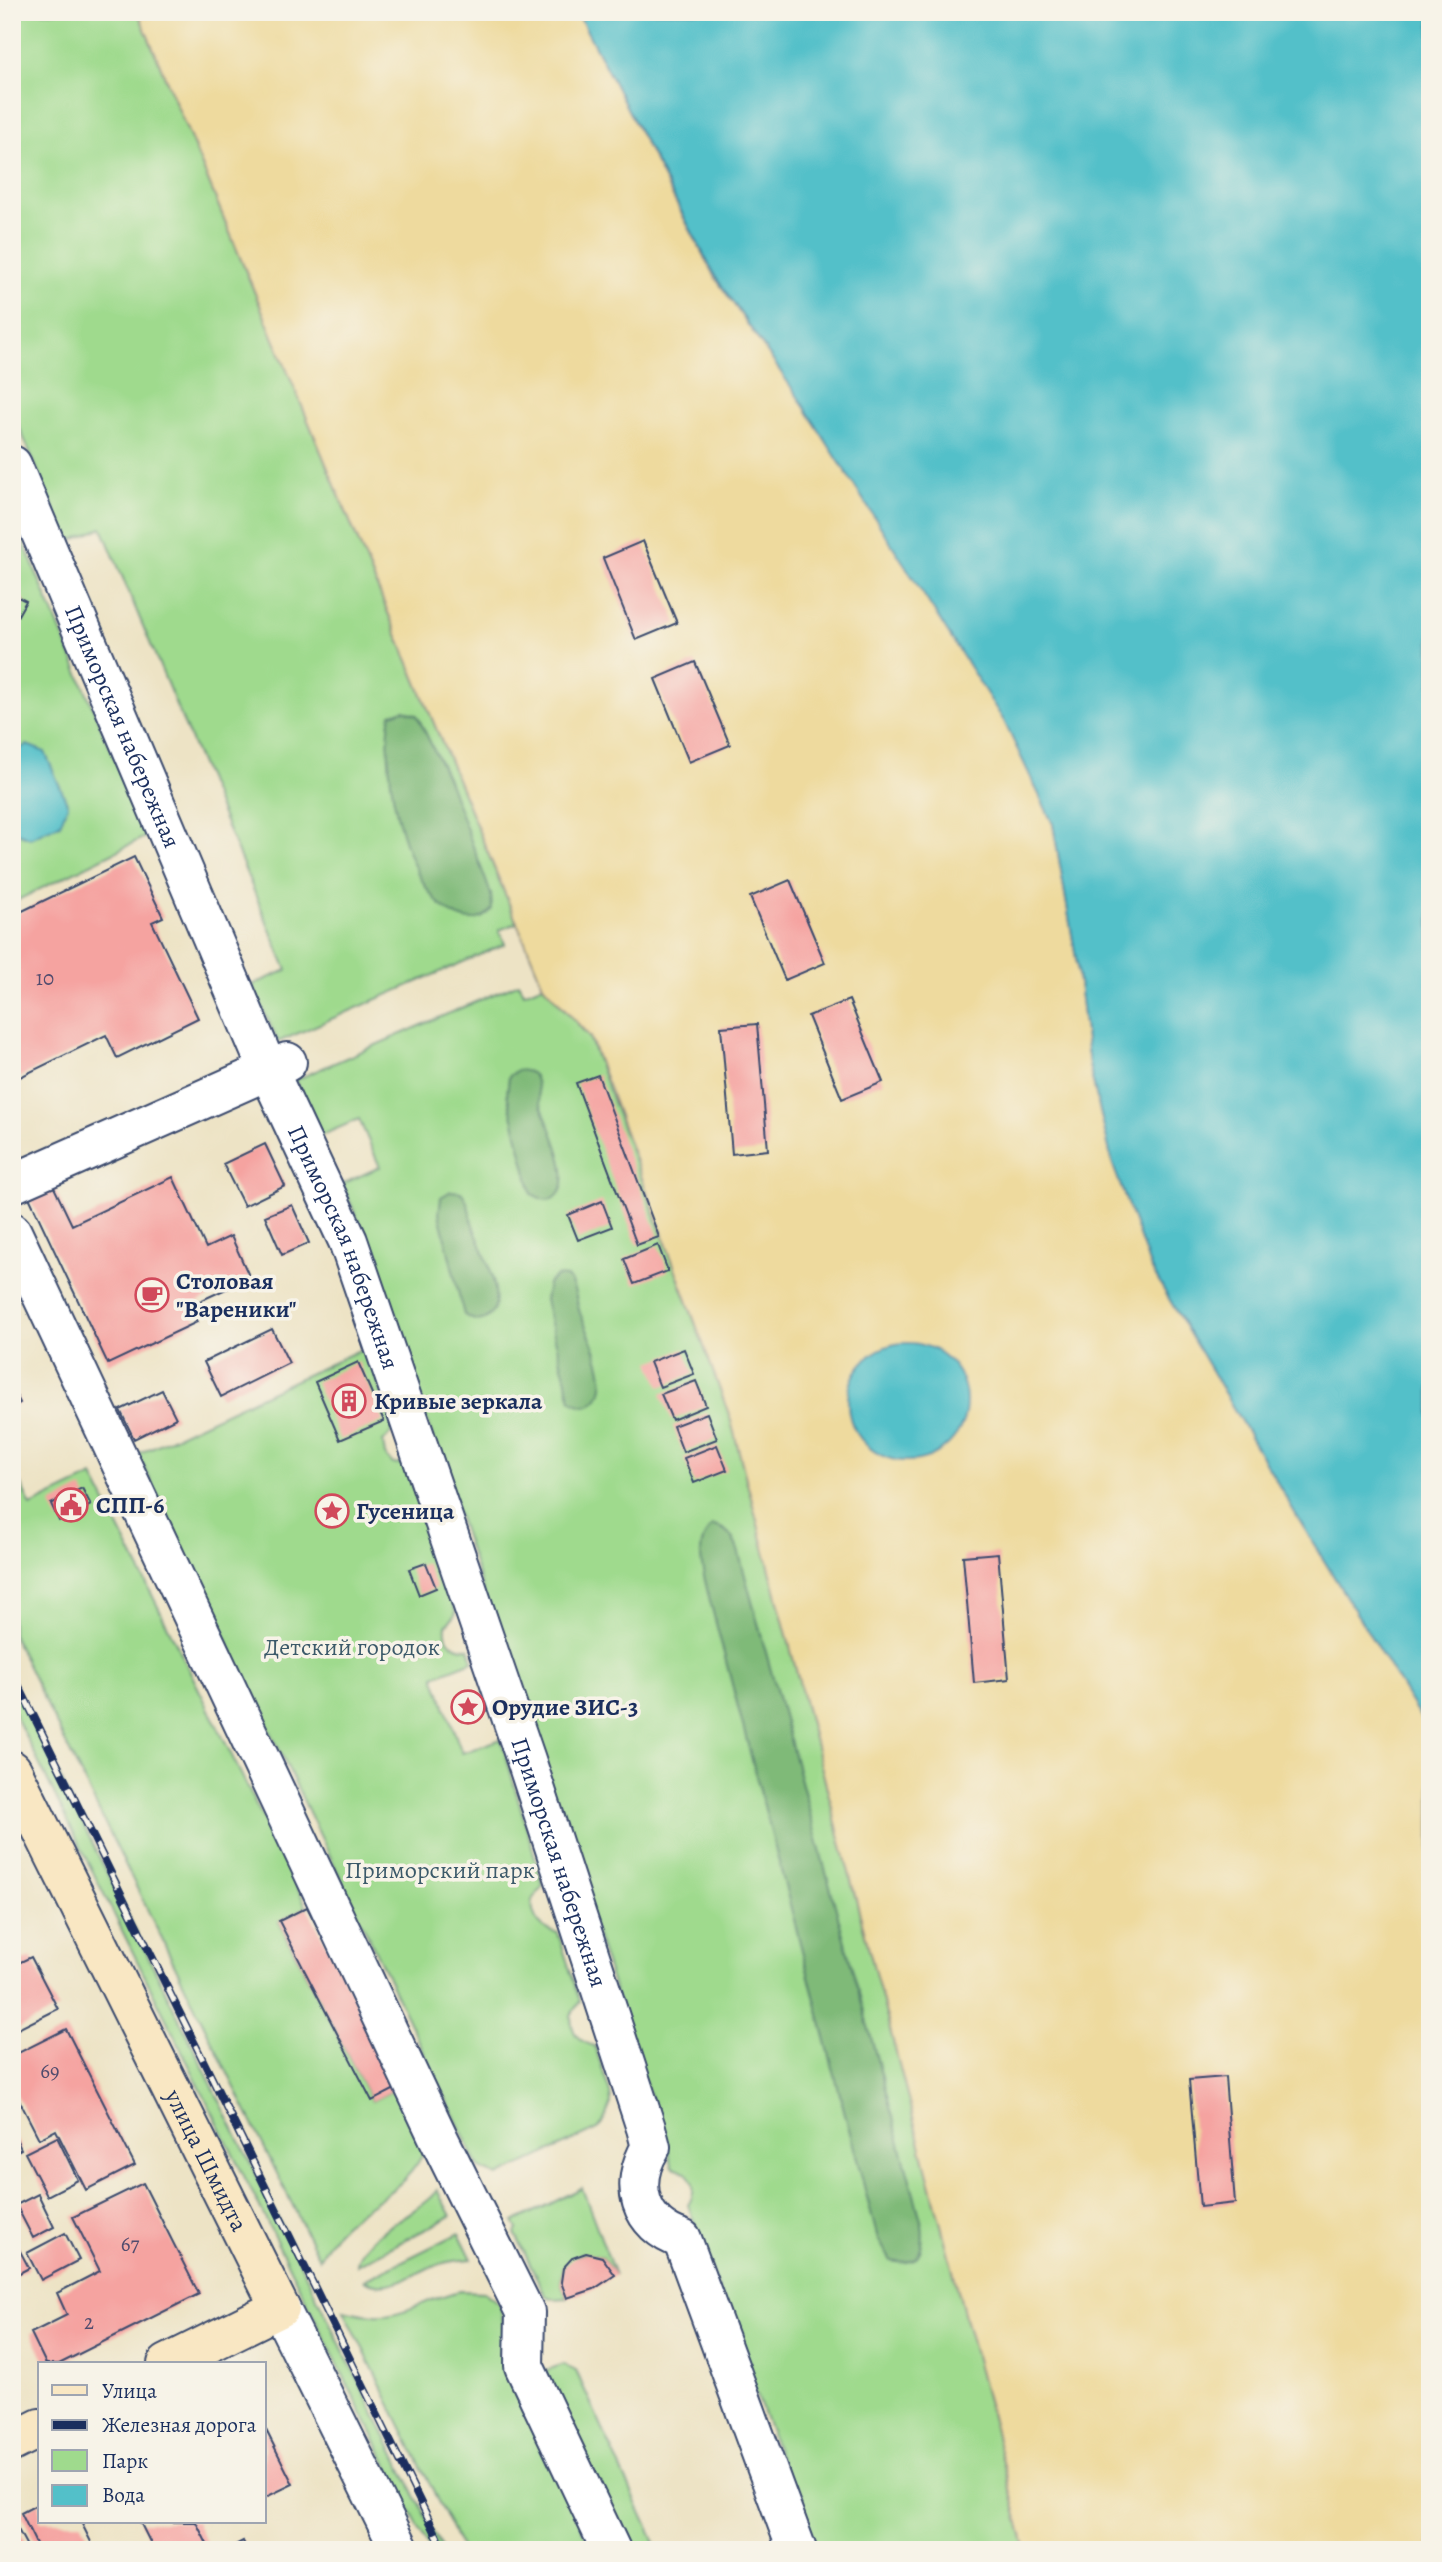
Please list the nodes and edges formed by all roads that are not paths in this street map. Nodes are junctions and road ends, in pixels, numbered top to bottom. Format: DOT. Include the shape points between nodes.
graph roads {
  1 [pos="12,464"];
  2 [pos="277,1066"];
  3 [pos="12,1184"];
  4 [pos="12,1232"];
  5 [pos="12,1770"];
  6 [pos="280,2308"];
  7 [pos="171,2362"];
  8 [pos="38,2429"];
  9 [pos="12,2442"];
  10 [pos="400,2550"];
  11 [pos="611,2550"];
  12 [pos="797,2550"];
  1 -- 2 [label="street, Приморская набережная"];
  2 -- 3 [label="street"];
  2 -- 12 [label="street, Приморская набережная" via="348,1241 530,1773 651,2147 639,2173 641,2201 656,2226 682,2239"];
  4 -- 11 [label="street" via="433,2127 525,2312 524,2366"];
  5 -- 6 [label="street, улица Шмидта"];
  6 -- 7 [label="street"];
  6 -- 10 [label="street, улица Шмидта"];
  8 -- 9 [label="street"];
}
